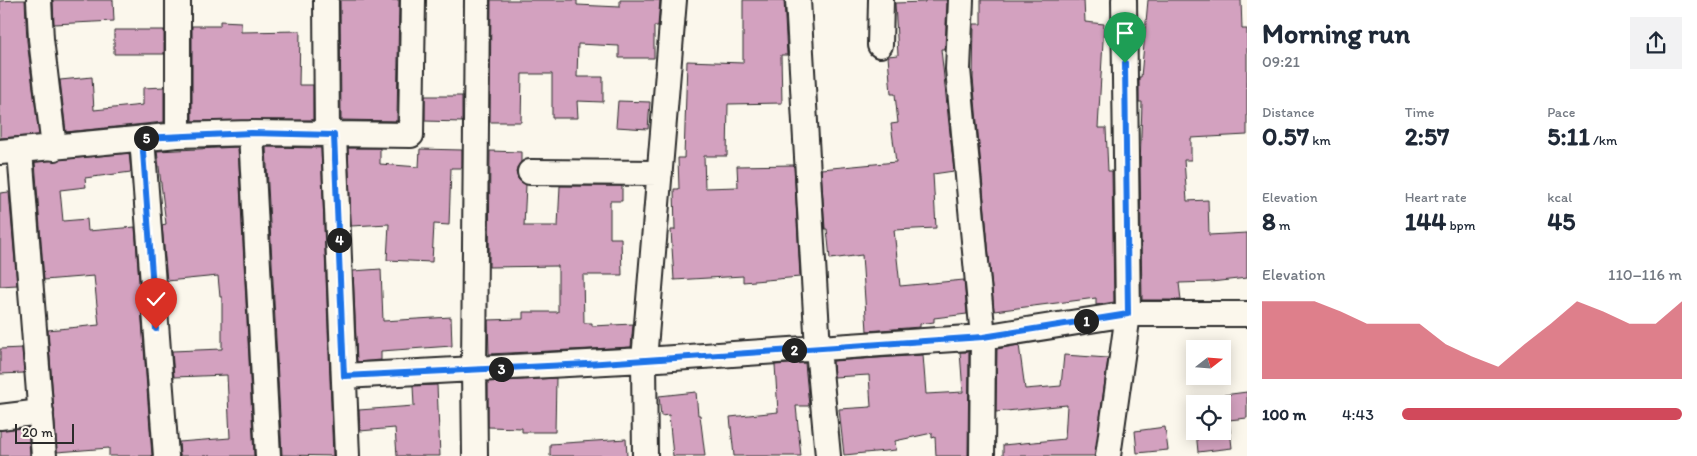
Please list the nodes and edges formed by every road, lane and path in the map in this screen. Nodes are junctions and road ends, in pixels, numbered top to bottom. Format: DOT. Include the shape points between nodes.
graph roads {
  1 [pos="39,0"];
  2 [pos="178,0"];
  3 [pos="326,0"];
  4 [pos="413,0"];
  5 [pos="477,0"];
  6 [pos="674,0"];
  7 [pos="798,0"];
  8 [pos="881,0"];
  9 [pos="961,0"];
  10 [pos="1124,0"];
  11 [pos="880,45"];
  12 [pos="251,133"];
  13 [pos="331,134"];
  14 [pos="178,135"];
  15 [pos="142,138"];
  16 [pos="54,148"];
  17 [pos="10,152"];
  18 [pos="530,172"];
  19 [pos="660,173"];
  20 [pos="1128,314"];
  21 [pos="1247,314"];
  22 [pos="983,337"];
  23 [pos="818,349"];
  24 [pos="644,360"];
  25 [pos="474,370"];
  26 [pos="344,376"];
  27 [pos="41,412"];
  28 [pos="0,417"];
  29 [pos="44,456"];
  30 [pos="166,456"];
  31 [pos="268,456"];
  32 [pos="347,456"];
  33 [pos="475,456"];
  34 [pos="645,456"];
  35 [pos="828,456"];
  36 [pos="982,456"];
  37 [pos="1108,456"];
  1 -- 16 [label="street"];
  2 -- 14 [label="street"];
  3 -- 13 [label="street"];
  4 -- 13 [label="street" via="411,135"];
  5 -- 25 [label="street"];
  6 -- 19 [label="street"];
  7 -- 23 [label="street"];
  8 -- 11 [label="street"];
  9 -- 22 [label="street" via="958,69"];
  10 -- 20 [label="street"];
  12 -- 13 [label="street"];
  12 -- 14 [label="street"];
  12 -- 31 [label="street"];
  13 -- 26 [label="street"];
  14 -- 15 [label="street"];
  15 -- 16 [label="street"];
  15 -- 30 [label="street"];
  16 -- 17 [label="street"];
  17 -- 27 [label="street"];
  18 -- 19 [label="street"];
  19 -- 24 [label="street"];
  20 -- 21 [label="street"];
  20 -- 22 [label="street"];
  20 -- 37 [label="street"];
  22 -- 23 [label="street"];
  22 -- 36 [label="street"];
  23 -- 24 [label="street"];
  23 -- 35 [label="street"];
  24 -- 25 [label="street"];
  24 -- 34 [label="street"];
  25 -- 26 [label="street"];
  25 -- 33 [label="street"];
  26 -- 32 [label="street"];
  27 -- 28 [label="street"];
  27 -- 29 [label="street"];
}
